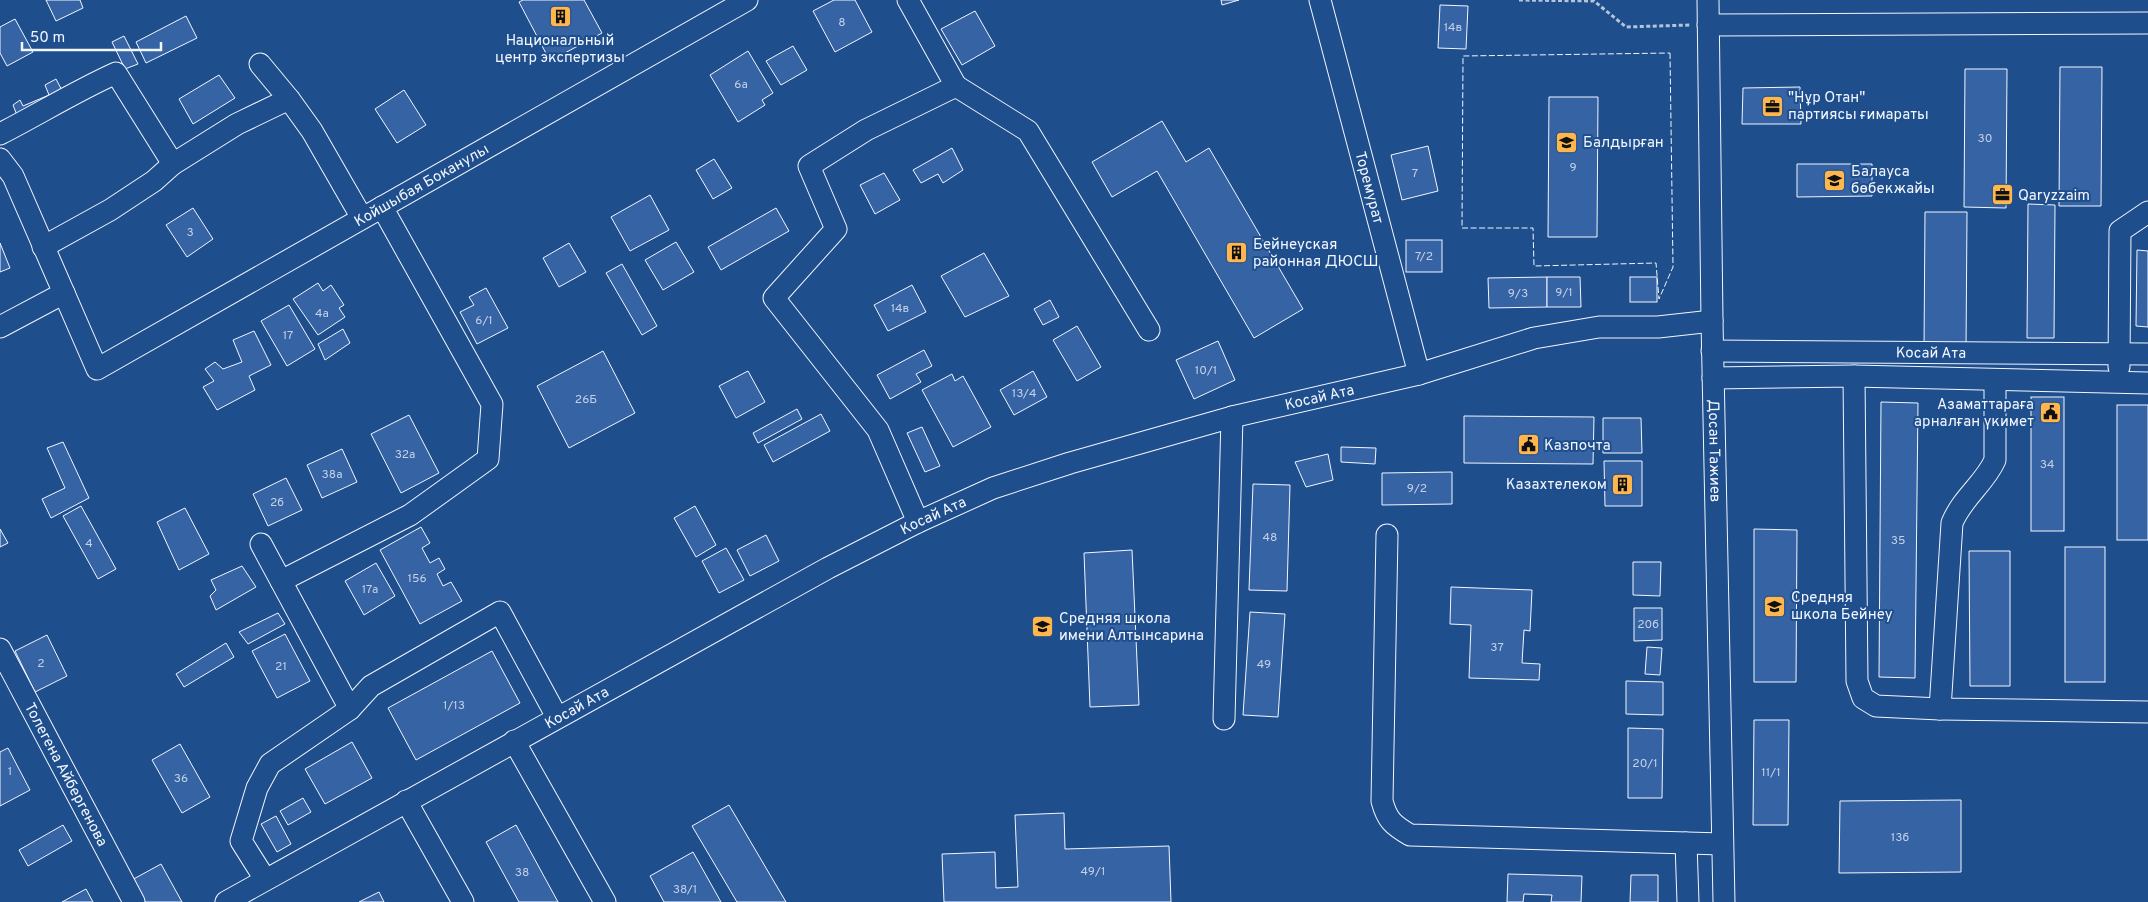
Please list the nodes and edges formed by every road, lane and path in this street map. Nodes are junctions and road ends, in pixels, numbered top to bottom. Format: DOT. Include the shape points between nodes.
graph roads {
  1 [pos="747,0"];
  2 [pos="908,0"];
  3 [pos="1320,0"];
  4 [pos="1519,0"];
  5 [pos="1708,0"];
  6 [pos="2148,23"];
  7 [pos="1708,25"];
  8 [pos="260,64"];
  9 [pos="956,86"];
  10 [pos="289,99"];
  11 [pos="0,134"];
  12 [pos="0,159"];
  13 [pos="173,164"];
  14 [pos="382,207"];
  15 [pos="2148,212"];
  16 [pos="362,218"];
  17 [pos="43,247"];
  18 [pos="64,293"];
  19 [pos="1712,321"];
  20 [pos="0,327"];
  21 [pos="1149,330"];
  22 [pos="1712,351"];
  23 [pos="2120,354"];
  24 [pos="2148,354"];
  25 [pos="1419,374"];
  26 [pos="1854,376"];
  27 [pos="1713,378"];
  28 [pos="1995,380"];
  29 [pos="2119,382"];
  30 [pos="2148,383"];
  31 [pos="1232,417"];
  32 [pos="918,522"];
  33 [pos="1386,535"];
  34 [pos="261,544"];
  35 [pos="281,581"];
  36 [pos="0,648"];
  37 [pos="350,709"];
  38 [pos="1940,709"];
  39 [pos="2148,712"];
  40 [pos="557,717"];
  41 [pos="1224,719"];
  42 [pos="514,741"];
  43 [pos="406,801"];
  44 [pos="1686,843"];
  45 [pos="1722,844"];
  46 [pos="265,879"];
  47 [pos="134,902"];
  48 [pos="226,902"];
  49 [pos="464,902"];
  50 [pos="605,902"];
  51 [pos="1688,902"];
  52 [pos="1724,902"];
  1 -- 14 [label="street, Койшыбая Боканулы"];
  2 -- 9 [label="street"];
  3 -- 25 [label="street, Торемурат"];
  4 -- 7 [label="path" via="1594,1 1626,27"];
  5 -- 7 [label="street, Досан Тажиев"];
  6 -- 7 [label="street"];
  7 -- 19 [label="street, Досан Тажиев"];
  8 -- 10 [label="street"];
  9 -- 21 [label="street" via="1028,131"];
  9 -- 32 [label="street" via="866,130 809,166 836,229 774,298 878,430"];
  10 -- 13 [label="street" via="237,124"];
  10 -- 16 [label="street" via="312,131"];
  11 -- 13 [label="street" via="116,73"];
  12 -- 17 [label="street" via="13,176"];
  13 -- 17 [label="street" via="154,181 110,210"];
  14 -- 16 [label="street, Койшыбая Боканулы"];
  14 -- 35 [label="street" via="492,404 488,459 410,515"];
  15 -- 23 [label="street" via="2120,231"];
  16 -- 18 [label="street, Койшыбая Боканулы" via="97,368"];
  17 -- 18 [label="street"];
  18 -- 20 [label="street"];
  19 -- 22 [label="street, Досан Тажиев"];
  19 -- 25 [label="street, Косай Ата" via="1658,327 1598,327 1534,338"];
  22 -- 23 [label="street, Косай Ата"];
  22 -- 27 [label="street, Досан Тажиев"];
  23 -- 24 [label="street, Косай Ата"];
  23 -- 29 [label="street"];
  25 -- 31 [label="street, Косай Ата"];
  26 -- 27 [label="street, Косай Ата"];
  26 -- 28 [label="street, Косай Ата"];
  26 -- 38 [label="street" via="1857,681 1864,698 1876,706"];
  27 -- 45 [label="street, Досан Тажиев"];
  28 -- 29 [label="street, Косай Ата"];
  28 -- 38 [label="street" via="1995,460 1963,502 1952,523"];
  29 -- 30 [label="street, Косай Ата"];
  31 -- 32 [label="street, Косай Ата" via="993,488"];
  31 -- 41 [label="street"];
  32 -- 40 [label="street, Косай Ата"];
  33 -- 44 [label="street" via="1382,801 1386,816 1410,835"];
  34 -- 35 [label="street"];
  35 -- 37 [label="street"];
  36 -- 47 [label="street, Толегена Айбергенова"];
  37 -- 40 [label="street" via="371,686 500,612"];
  37 -- 46 [label="street" via="270,764 257,788 241,841"];
  38 -- 39 [label="street"];
  40 -- 42 [label="street, Косай Ата"];
  42 -- 43 [label="street, Косай Ата"];
  42 -- 50 [label="street"];
  43 -- 46 [label="street, Косай Ата"];
  43 -- 49 [label="street"];
  44 -- 45 [label="street"];
  44 -- 51 [label="street"];
  45 -- 52 [label="street, Досан Тажиев"];
  46 -- 48 [label="street, Косай Ата"];
}
